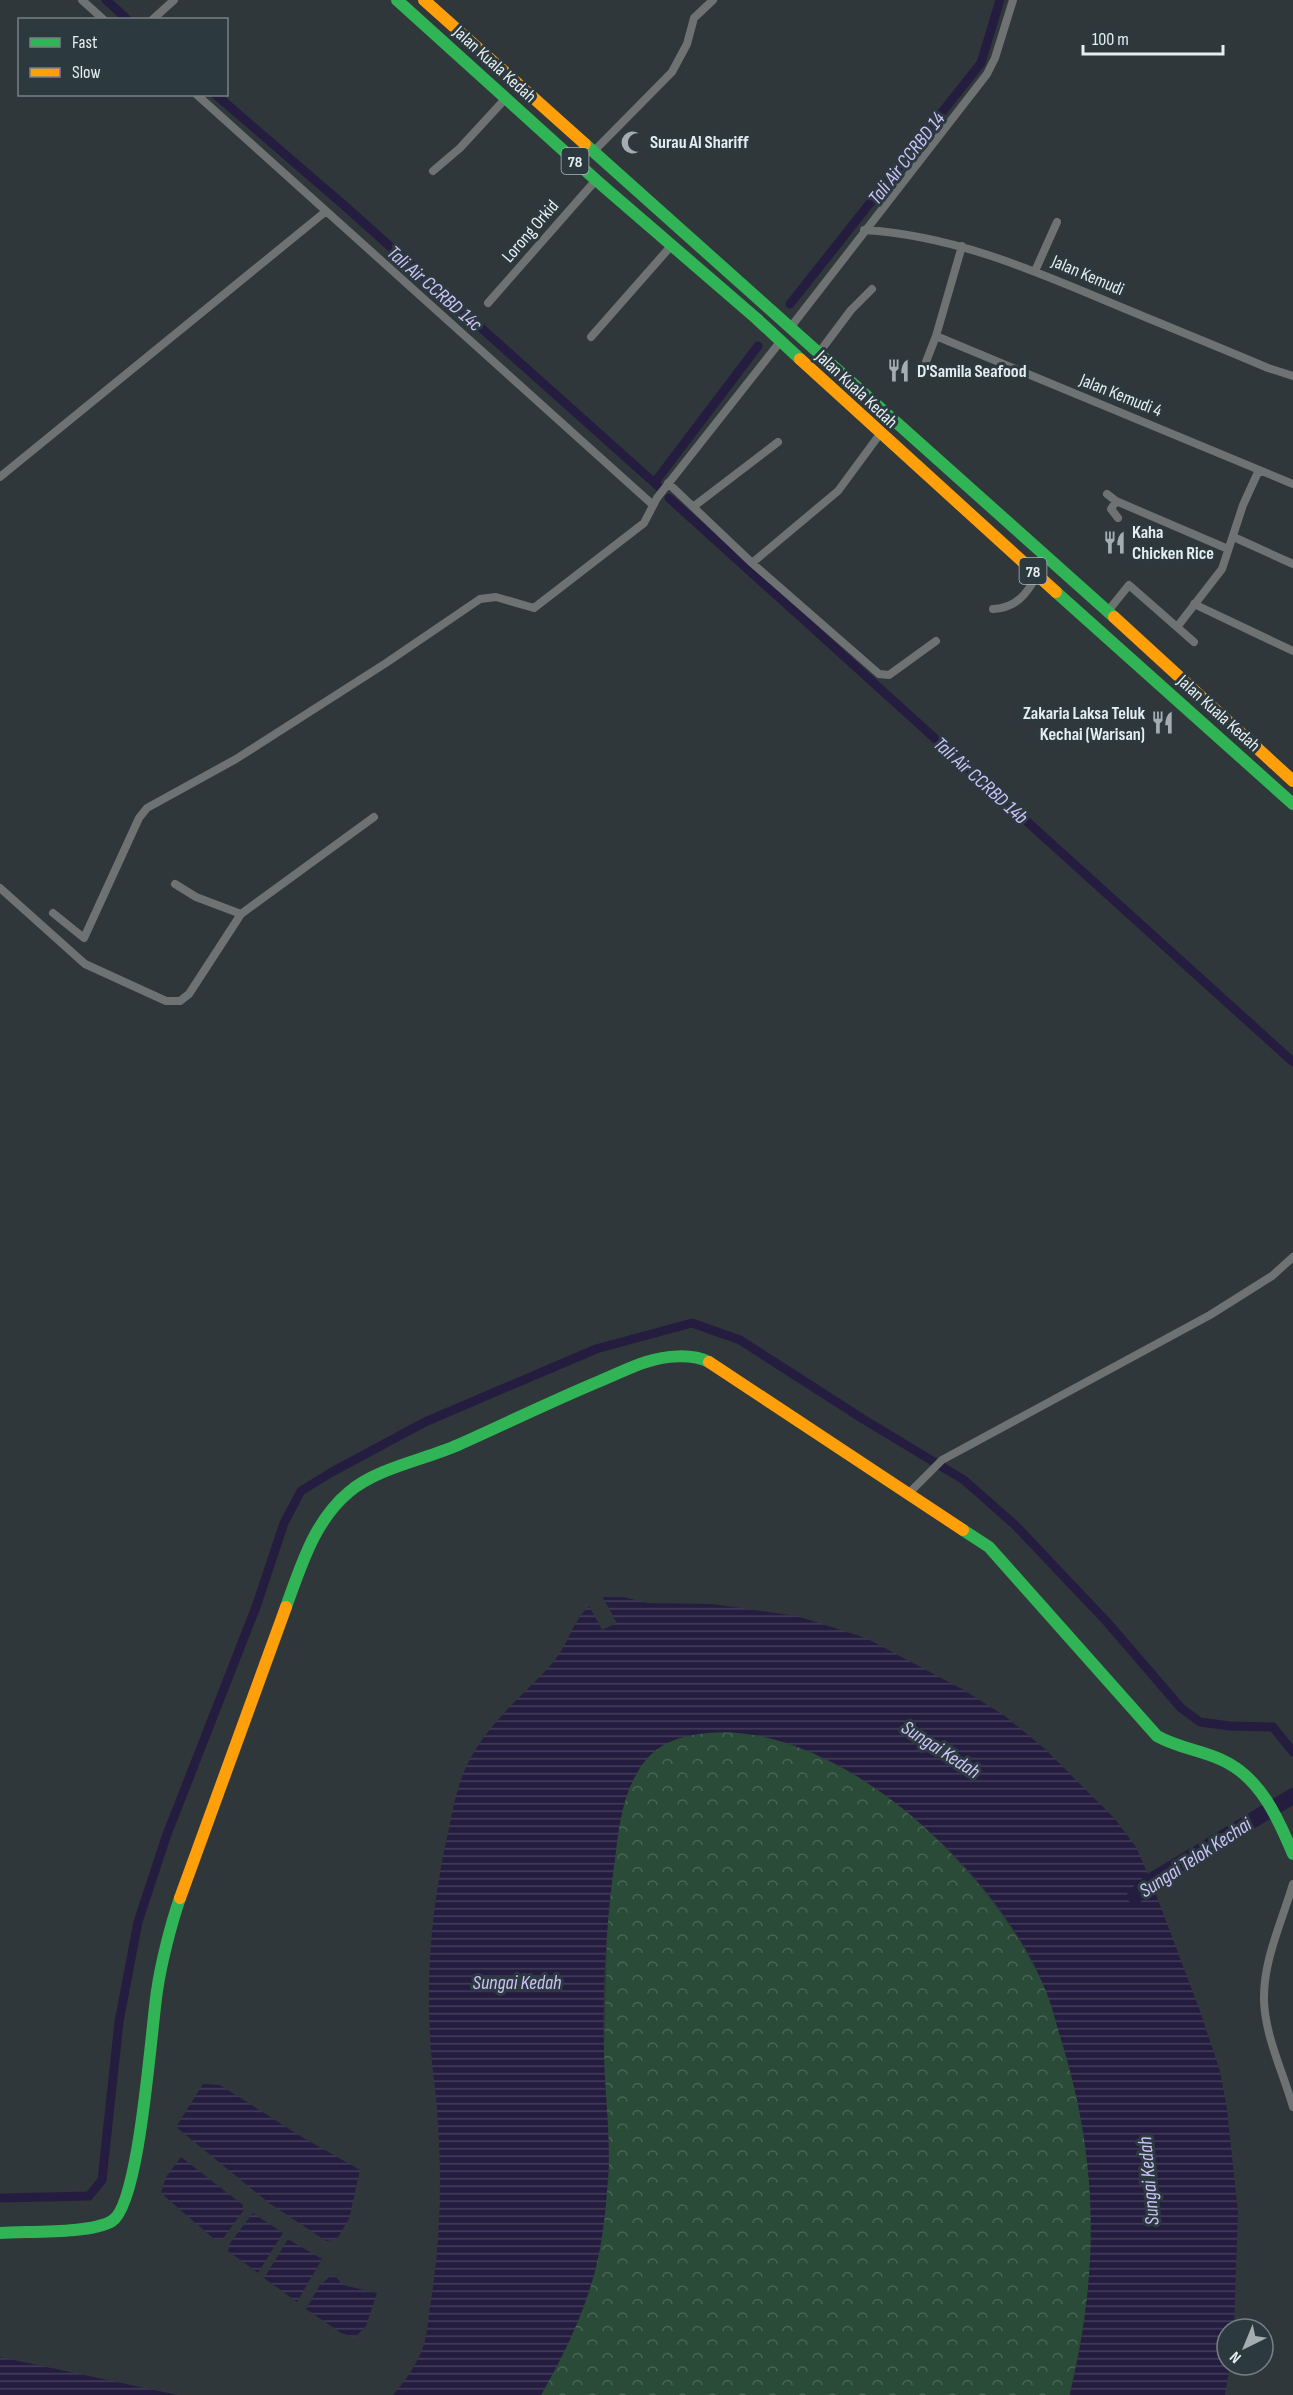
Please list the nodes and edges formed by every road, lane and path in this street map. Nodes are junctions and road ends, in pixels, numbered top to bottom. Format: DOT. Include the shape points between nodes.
graph roads {
  1 [pos="82,0"];
  2 [pos="174,0"];
  3 [pos="397,0"];
  4 [pos="713,0"];
  5 [pos="1013,0"];
  6 [pos="425,1"];
  7 [pos="415,16"];
  8 [pos="102,18"];
  9 [pos="154,18"];
  10 [pos="198,96"];
  11 [pos="506,98"];
  12 [pos="593,152"];
  13 [pos="433,171"];
  14 [pos="596,180"];
  15 [pos="325,212"];
  16 [pos="1058,222"];
  17 [pos="864,230"];
  18 [pos="671,246"];
  19 [pos="962,246"];
  20 [pos="1035,271"];
  21 [pos="872,289"];
  22 [pos="488,303"];
  23 [pos="788,326"];
  24 [pos="936,336"];
  25 [pos="591,337"];
  26 [pos="778,340"];
  27 [pos="818,354"];
  28 [pos="924,367"];
  29 [pos="1293,376"];
  30 [pos="880,434"];
  31 [pos="778,441"];
  32 [pos="1259,470"];
  33 [pos="0,477"];
  34 [pos="1293,484"];
  35 [pos="667,485"];
  36 [pos="1107,494"];
  37 [pos="655,501"];
  38 [pos="1116,501"];
  39 [pos="693,507"];
  40 [pos="1118,518"];
  41 [pos="1238,539"];
  42 [pos="1228,549"];
  43 [pos="752,563"];
  44 [pos="1293,564"];
  45 [pos="1037,575"];
  46 [pos="1194,604"];
  47 [pos="993,609"];
  48 [pos="1108,611"];
  49 [pos="1177,627"];
  50 [pos="936,641"];
  51 [pos="1194,642"];
  52 [pos="1293,651"];
  53 [pos="1236,729"];
  54 [pos="1224,743"];
  55 [pos="1293,781"];
  56 [pos="1293,804"];
  57 [pos="374,817"];
  58 [pos="175,884"];
  59 [pos="0,888"];
  60 [pos="53,913"];
  61 [pos="241,914"];
  62 [pos="1293,1257"];
  63 [pos="909,1493"];
  64 [pos="1293,1854"];
  65 [pos="1293,1884"];
  66 [pos="1293,2107"];
  67 [pos="0,2233"];
  1 -- 8 [label="street"];
  2 -- 9 [label="street"];
  3 -- 7 [label="main road, Jalan Kuala Kedah / 78"];
  4 -- 12 [label="street" via="694,18 683,53 672,72"];
  5 -- 17 [label="street" via="987,74"];
  6 -- 7 [label="main road" via="434,11 433,19 425,22"];
  6 -- 12 [label="main road, Jalan Kuala Kedah / 78"];
  7 -- 11 [label="main road, Jalan Kuala Kedah / 78"];
  10 -- 15 [label="street"];
  11 -- 13 [label="street"];
  11 -- 14 [label="main road, Jalan Kuala Kedah / 78"];
  12 -- 23 [label="main road, Jalan Kuala Kedah / 78"];
  14 -- 18 [label="main road, Jalan Kuala Kedah / 78"];
  14 -- 22 [label="street, Lorong Orkid"];
  15 -- 33 [label="street"];
  15 -- 37 [label="street"];
  16 -- 20 [label="street"];
  17 -- 19 [label="street, Jalan Kemudi" via="909,234"];
  17 -- 23 [label="street"];
  18 -- 25 [label="street"];
  18 -- 26 [label="main road, Jalan Kuala Kedah / 78"];
  19 -- 20 [label="street, Jalan Kemudi"];
  19 -- 24 [label="street"];
  20 -- 29 [label="street, Jalan Kemudi"];
  21 -- 27 [label="street"];
  23 -- 27 [label="main road, Jalan Kuala Kedah / 78"];
  24 -- 28 [label="street"];
  24 -- 32 [label="street, Jalan Kemudi 4"];
  26 -- 30 [label="main road, Jalan Kuala Kedah / 78"];
  26 -- 35 [label="street"];
  27 -- 48 [label="main road, Jalan Kuala Kedah / 78"];
  30 -- 43 [label="street" via="838,491"];
  30 -- 45 [label="main road, Jalan Kuala Kedah / 78"];
  31 -- 39 [label="street"];
  32 -- 34 [label="street, Jalan Kemudi 4"];
  32 -- 42 [label="street"];
  35 -- 37 [label="street"];
  35 -- 39 [label="street"];
  36 -- 38 [label="street"];
  37 -- 60 [label="street" via="644,523 534,608 496,597 480,599 236,759 147,808 84,938"];
  38 -- 40 [label="street" via="1111,509"];
  38 -- 42 [label="street"];
  39 -- 43 [label="street"];
  41 -- 44 [label="street"];
  42 -- 46 [label="street" via="1222,569"];
  43 -- 50 [label="street" via="882,675 894,672"];
  45 -- 47 [label="street" via="1021,599"];
  45 -- 54 [label="main road, Jalan Kuala Kedah / 78"];
  46 -- 49 [label="street"];
  46 -- 52 [label="street"];
  48 -- 49 [label="street" via="1129,585"];
  48 -- 53 [label="main road, Jalan Kuala Kedah / 78"];
  49 -- 51 [label="street"];
  53 -- 54 [label="main road"];
  53 -- 55 [label="main road, Jalan Kuala Kedah / 78"];
  54 -- 56 [label="main road, Jalan Kuala Kedah / 78"];
  57 -- 61 [label="street"];
  58 -- 61 [label="street" via="196,897"];
  59 -- 61 [label="street" via="85,964 173,1002 189,994"];
  62 -- 63 [label="street" via="1272,1276 1210,1315 942,1460"];
  63 -- 64 [label="main road" via="989,1546 1157,1736 1170,1745 1234,1766 1264,1799"];
  63 -- 67 [label="main road" via="732,1375 706,1360 685,1356 646,1362 350,1491 322,1521 299,1571 177,1905 160,1973 137,2146 123,2208 114,2220 93,2228"];
  65 -- 66 [label="street" via="1269,1963 1264,1999 1271,2038"];
}
